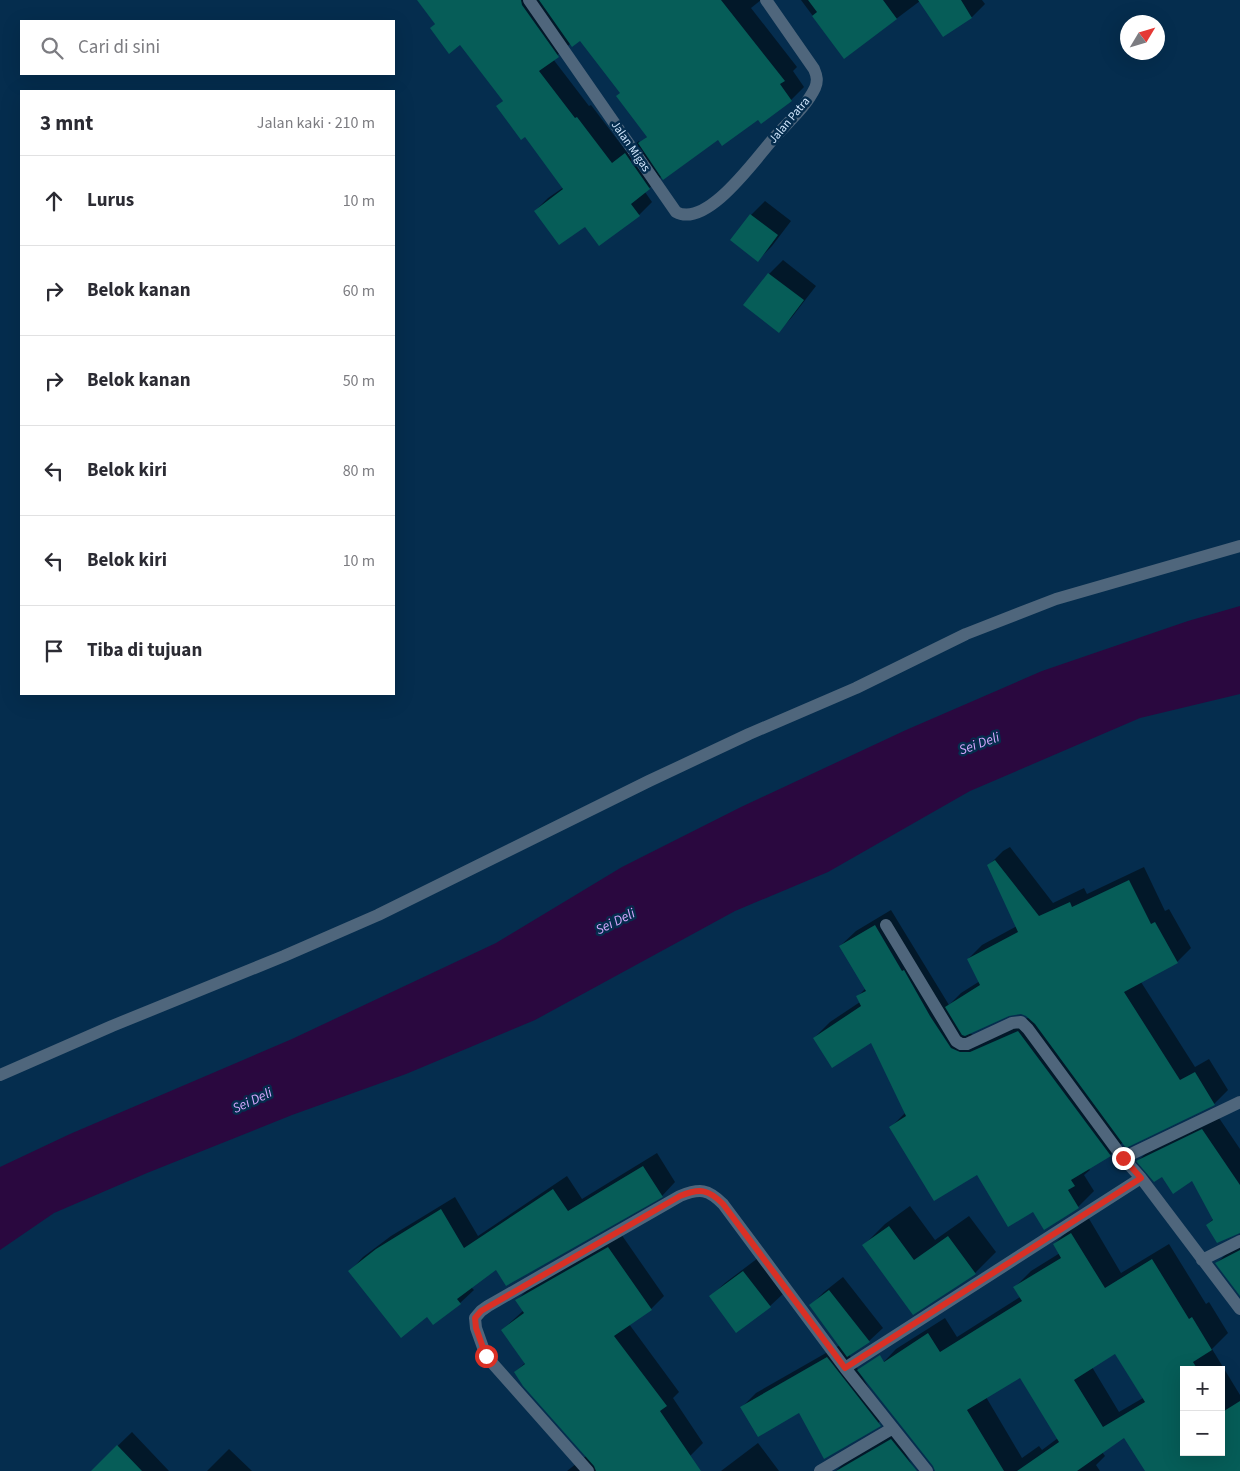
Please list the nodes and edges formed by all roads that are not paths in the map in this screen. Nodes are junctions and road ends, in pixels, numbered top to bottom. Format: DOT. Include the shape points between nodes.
graph roads {
  1 [pos="529,0"];
  2 [pos="766,0"];
  3 [pos="753,162"];
  4 [pos="1240,546"];
  5 [pos="886,925"];
  6 [pos="0,1075"];
  7 [pos="1240,1102"];
  8 [pos="1123,1158"];
  9 [pos="1141,1178"];
  10 [pos="1240,1241"];
  11 [pos="1202,1260"];
  12 [pos="1240,1309"];
  13 [pos="845,1368"];
  14 [pos="893,1428"];
  15 [pos="588,1471"];
  16 [pos="820,1471"];
  17 [pos="927,1471"];
  1 -- 3 [label="street, Jalan Migas" via="676,212 689,215 699,212 732,186"];
  2 -- 3 [label="street, Jalan Patra" via="818,79 798,111"];
  4 -- 6 [label="street" via="1056,599 966,634 856,688 649,781 378,915"];
  5 -- 8 [label="street" via="956,1042 967,1044 1021,1022"];
  7 -- 8 [label="street"];
  8 -- 9 [label="street"];
  9 -- 11 [label="street"];
  9 -- 13 [label="street"];
  10 -- 11 [label="street"];
  11 -- 12 [label="street"];
  13 -- 14 [label="street"];
  13 -- 15 [label="street" via="723,1204 704,1191 680,1196 481,1311 475,1318 486,1356"];
  14 -- 16 [label="street"];
  14 -- 17 [label="street"];
}
